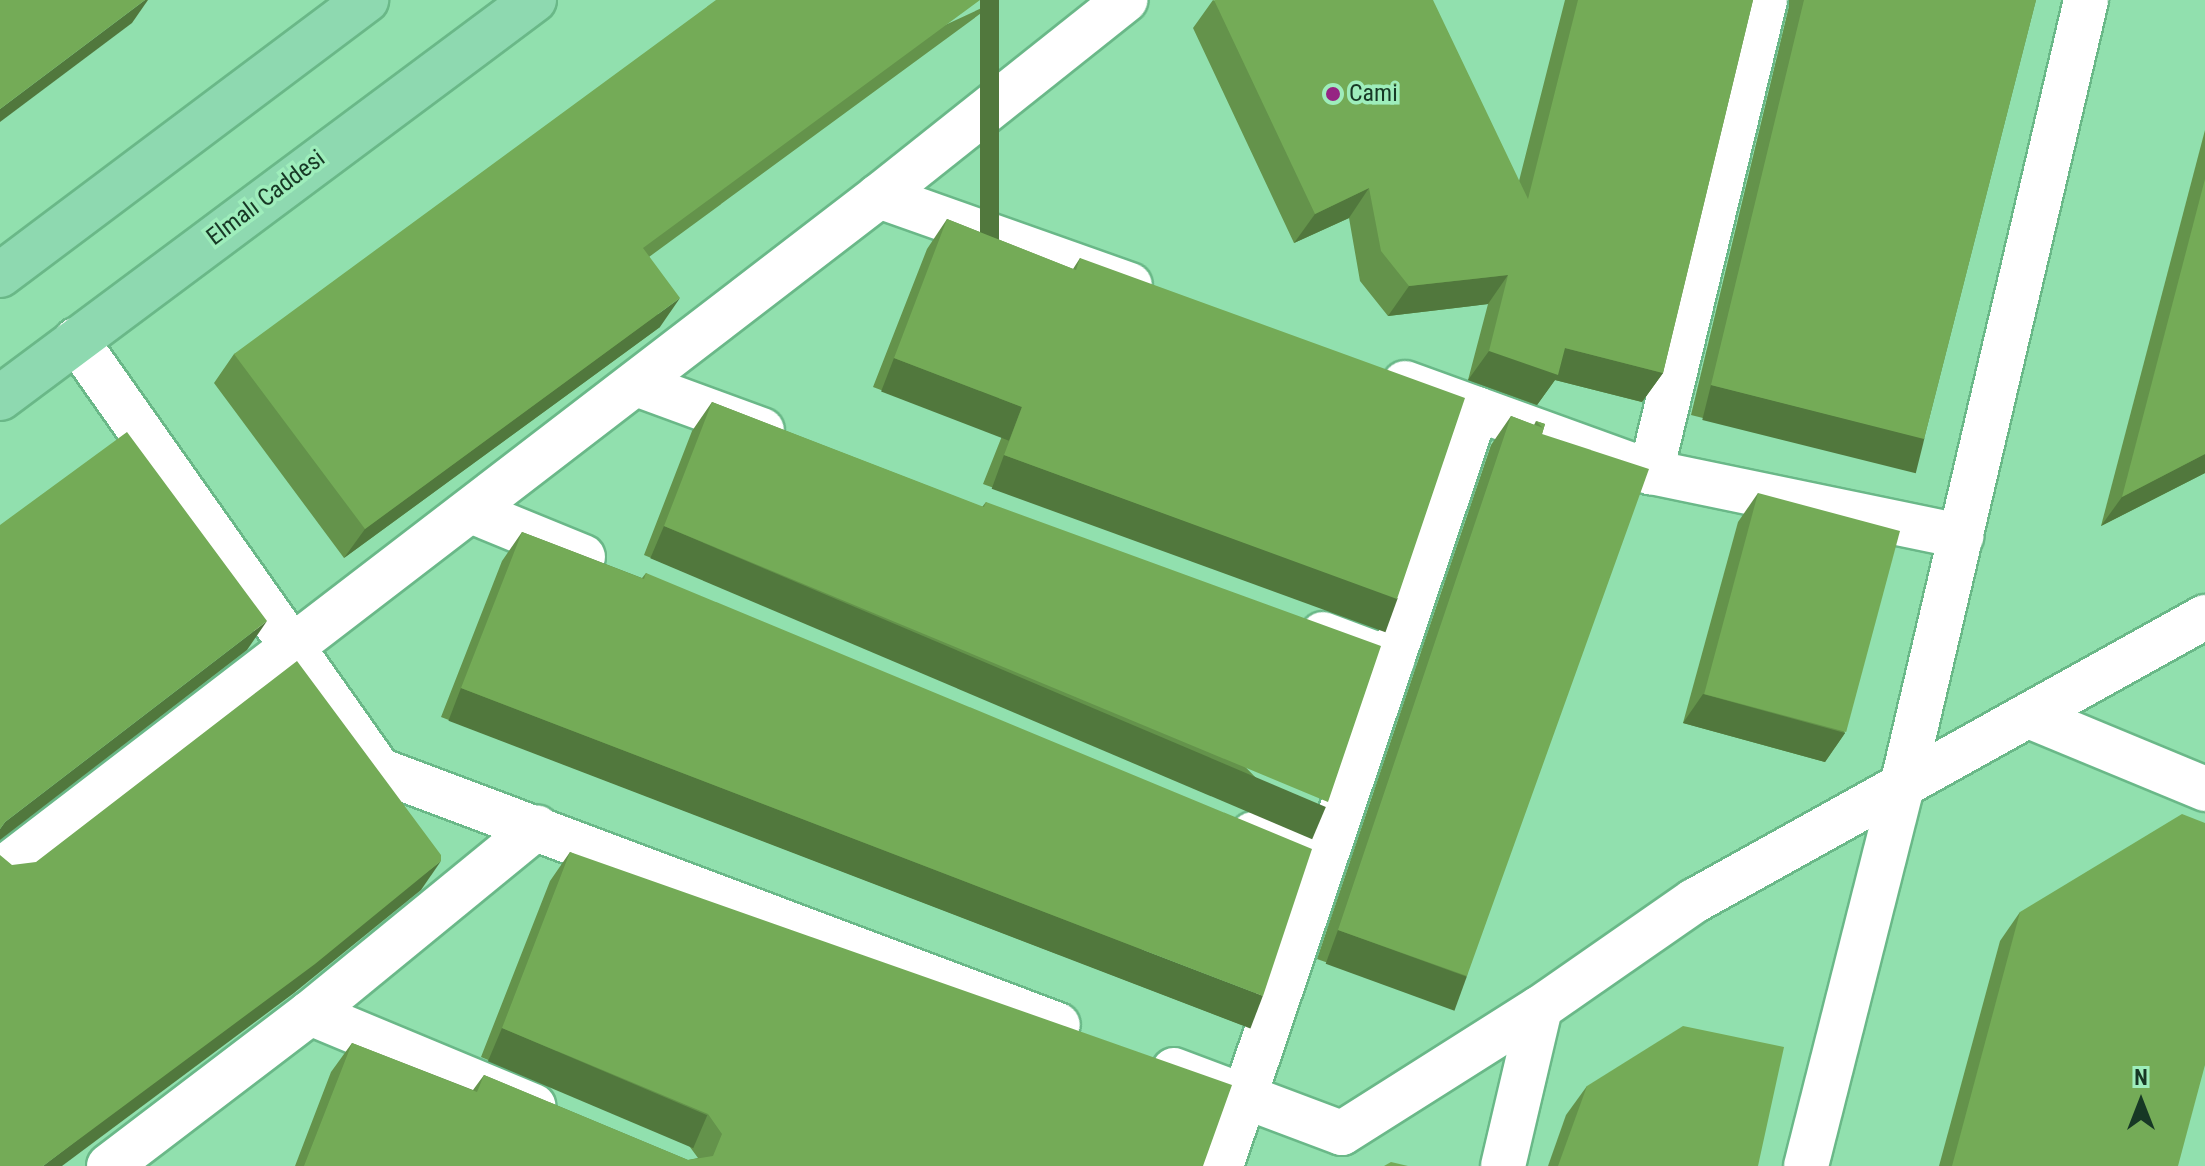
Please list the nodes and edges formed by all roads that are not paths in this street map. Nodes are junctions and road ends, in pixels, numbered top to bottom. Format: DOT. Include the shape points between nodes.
graph roads {
  1 [pos="366,0"];
  2 [pos="534,0"];
  3 [pos="1125,0"];
  4 [pos="1765,0"];
  5 [pos="2086,0"];
  6 [pos="879,196"];
  7 [pos="0,275"];
  8 [pos="1163,297"];
  9 [pos="76,340"];
  10 [pos="1373,372"];
  11 [pos="636,384"];
  12 [pos="0,398"];
  13 [pos="1477,409"];
  14 [pos="800,443"];
  15 [pos="1651,472"];
  16 [pos="471,511"];
  17 [pos="1961,536"];
  18 [pos="618,572"];
  19 [pos="2205,617"];
  20 [pos="1289,622"];
  21 [pos="295,646"];
  22 [pos="1392,660"];
  23 [pos="2029,716"];
  24 [pos="1902,786"];
  25 [pos="2205,789"];
  26 [pos="1221,821"];
  27 [pos="537,827"];
  28 [pos="1323,864"];
  29 [pos="0,871"];
  30 [pos="1540,1008"];
  31 [pos="310,1013"];
  32 [pos="1097,1040"];
  33 [pos="1141,1057"];
  34 [pos="1244,1097"];
  35 [pos="574,1123"];
  36 [pos="109,1166"];
  37 [pos="1221,1166"];
  38 [pos="1503,1166"];
  39 [pos="1806,1166"];
  1 -- 7 [label="main road"];
  2 -- 9 [label="main road, Elmalı Caddesi"];
  3 -- 6 [label="street"];
  4 -- 15 [label="street"];
  5 -- 17 [label="street"];
  6 -- 8 [label="street"];
  6 -- 11 [label="street"];
  9 -- 12 [label="main road, Elmalı Caddesi"];
  9 -- 21 [label="street"];
  10 -- 13 [label="street"];
  11 -- 14 [label="street"];
  11 -- 16 [label="street"];
  13 -- 15 [label="street"];
  13 -- 22 [label="street"];
  15 -- 17 [label="street"];
  16 -- 18 [label="street"];
  16 -- 21 [label="street"];
  17 -- 24 [label="street"];
  19 -- 23 [label="street"];
  20 -- 22 [label="street"];
  21 -- 27 [label="street" via="379,770"];
  21 -- 29 [label="street"];
  22 -- 28 [label="street"];
  23 -- 24 [label="street"];
  23 -- 25 [label="street"];
  24 -- 30 [label="street" via="1694,901"];
  24 -- 39 [label="street"];
  26 -- 28 [label="street"];
  27 -- 31 [label="street"];
  27 -- 32 [label="street"];
  28 -- 34 [label="street"];
  30 -- 34 [label="street" via="1342,1133"];
  30 -- 38 [label="street"];
  31 -- 35 [label="street"];
  31 -- 36 [label="street"];
  33 -- 34 [label="street"];
  34 -- 37 [label="street"];
}
